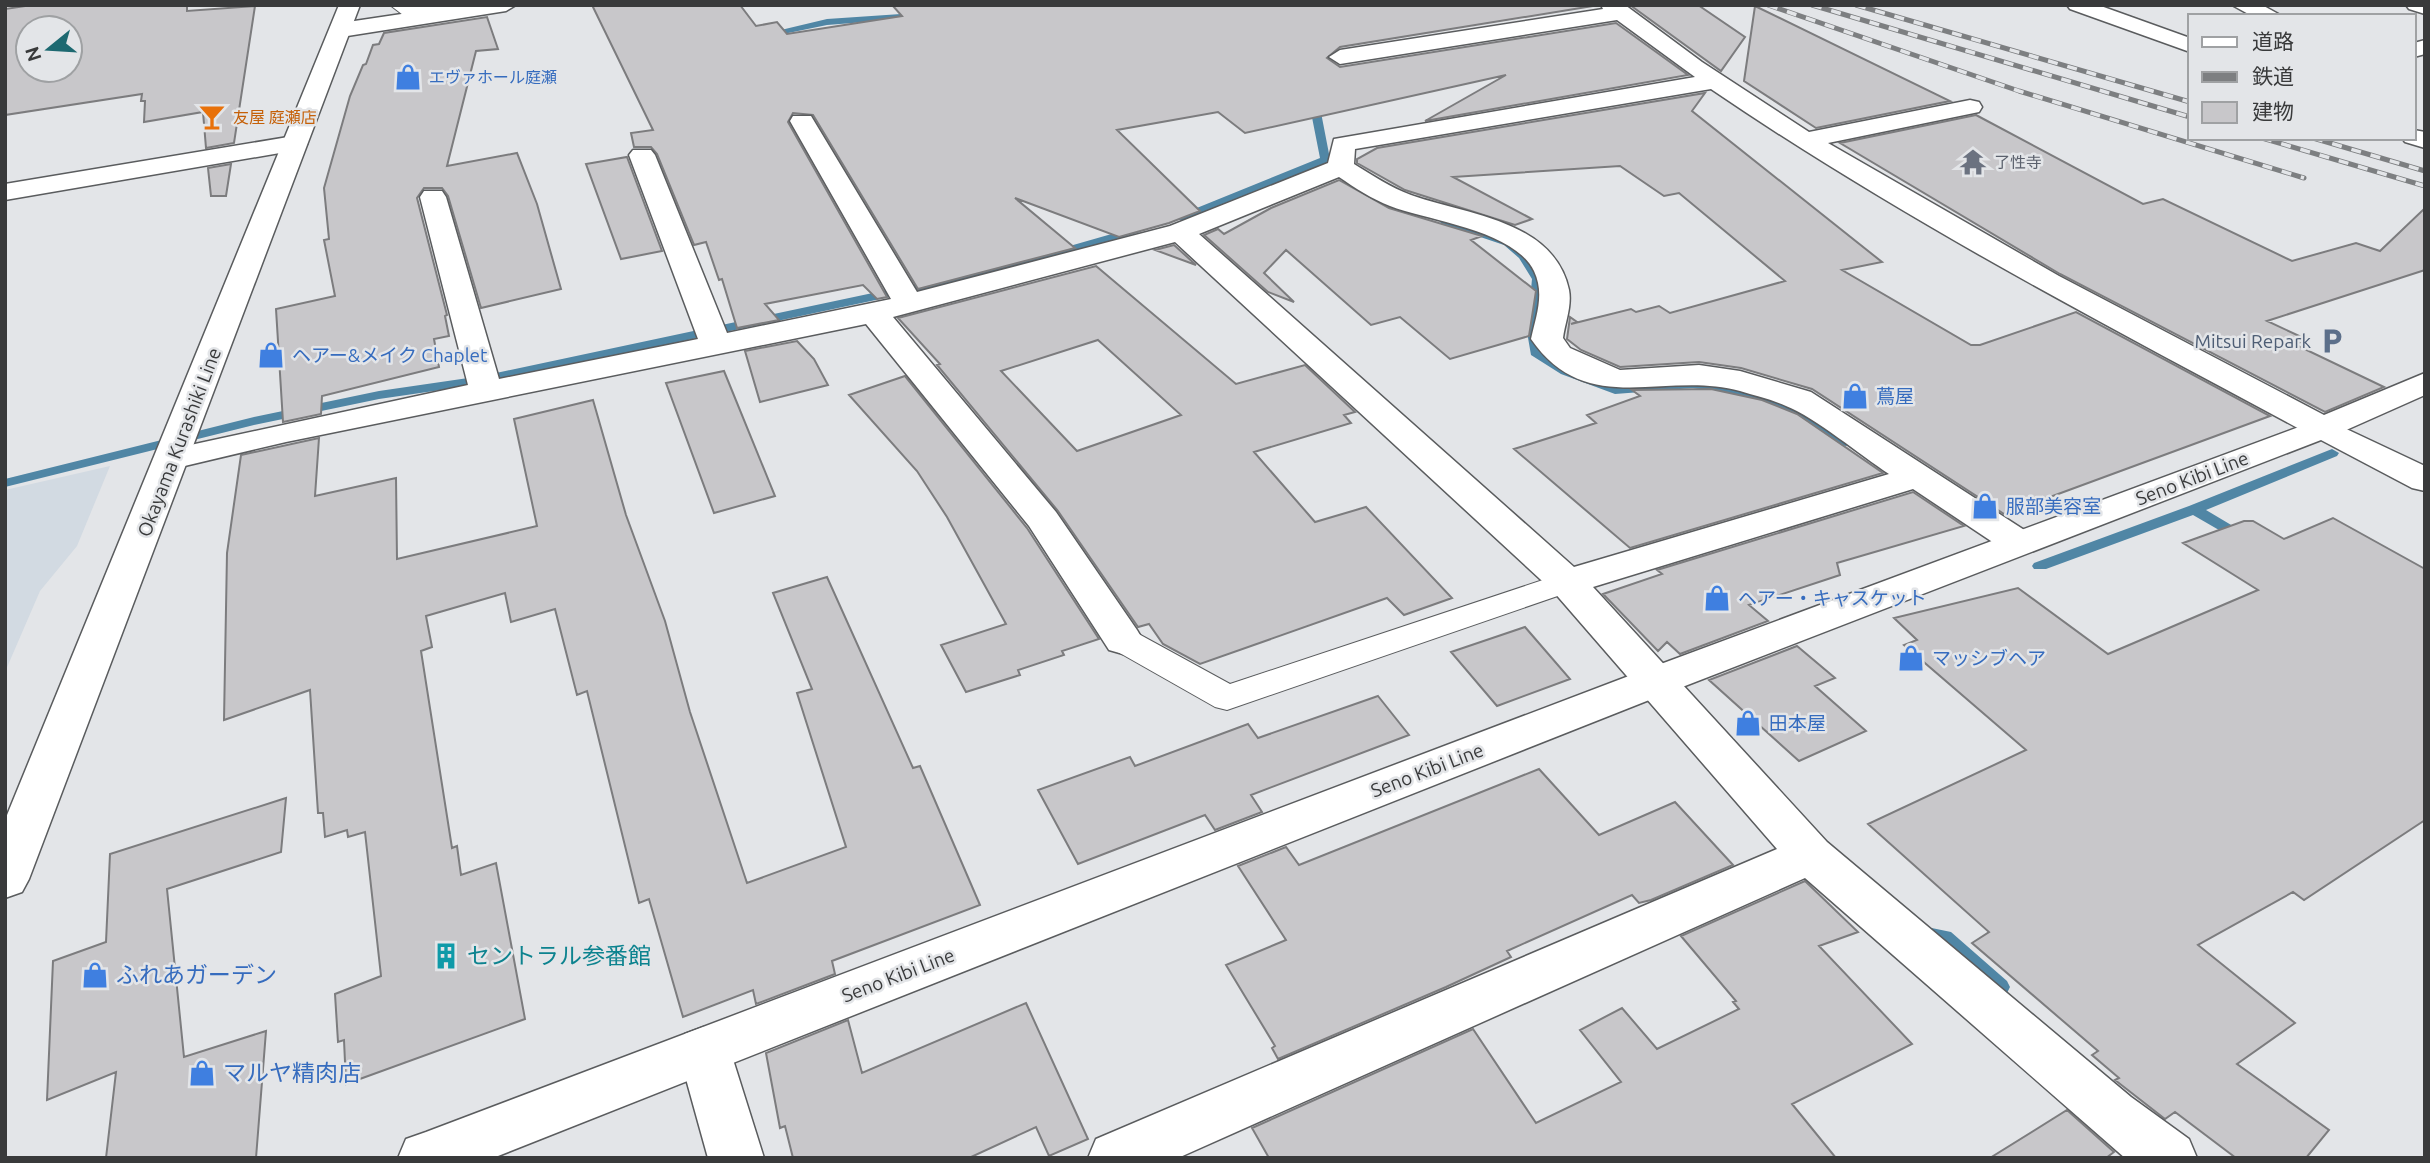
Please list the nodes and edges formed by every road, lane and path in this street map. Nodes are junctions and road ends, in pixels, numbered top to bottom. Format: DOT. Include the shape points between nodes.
graph roads {
  1 [pos="398,5"];
  2 [pos="457,5"];
  3 [pos="506,5"];
  4 [pos="2077,5"];
  5 [pos="2242,5"];
  6 [pos="2416,5"];
  7 [pos="2425,8"];
  8 [pos="1615,9"];
  9 [pos="2267,14"];
  10 [pos="345,18"];
  11 [pos="2188,44"];
  12 [pos="1340,57"];
  13 [pos="1714,81"];
  14 [pos="1970,107"];
  15 [pos="802,121"];
  16 [pos="1806,141"];
  17 [pos="294,144"];
  18 [pos="642,155"];
  19 [pos="1330,171"];
  20 [pos="5,192"];
  21 [pos="433,197"];
  22 [pos="1180,232"];
  23 [pos="901,290"];
  24 [pos="873,313"];
  25 [pos="712,333"];
  26 [pos="2425,383"];
  27 [pos="486,391"];
  28 [pos="2323,428"];
  29 [pos="178,445"];
  30 [pos="2425,480"];
  31 [pos="1904,481"];
  32 [pos="2019,543"];
  33 [pos="1567,582"];
  34 [pos="1123,640"];
  35 [pos="1657,681"];
  36 [pos="1810,855"];
  37 [pos="5,879"];
  38 [pos="704,1051"];
  39 [pos="426,1158"];
  40 [pos="736,1158"];
  41 [pos="1116,1158"];
  42 [pos="2169,1158"];
  1 -- 2 [label="lane" via="407,13"];
  3 -- 10 [label="street"];
  4 -- 11 [label="street"];
  5 -- 9 [label="street"];
  6 -- 7 [label="street"];
  8 -- 12 [label="street"];
  8 -- 13 [label="street"];
  10 -- 17 [label="street, Okayama Kurashiki Line"];
  13 -- 16 [label="street"];
  13 -- 19 [label="street" via="1343,144"];
  14 -- 16 [label="street"];
  15 -- 23 [label="street"];
  16 -- 28 [label="street" via="1994,252"];
  17 -- 20 [label="street"];
  17 -- 29 [label="street, Okayama Kurashiki Line"];
  18 -- 25 [label="street"];
  19 -- 22 [label="street"];
  19 -- 31 [label="street" via="1400,200 1506,233 1525,244 1545,264 1554,292 1547,339 1559,355 1618,380 1699,375 1799,398"];
  21 -- 27 [label="street"];
  22 -- 23 [label="street" via="1013,278"];
  22 -- 33 [label="street"];
  23 -- 24 [label="street"];
  24 -- 25 [label="street"];
  24 -- 34 [label="street" via="1043,520"];
  25 -- 27 [label="street"];
  26 -- 28 [label="street, Seno Kibi Line"];
  27 -- 29 [label="street" via="286,432"];
  28 -- 30 [label="street"];
  28 -- 32 [label="street, Seno Kibi Line"];
  29 -- 37 [label="street, Okayama Kurashiki Line"];
  31 -- 32 [label="street"];
  31 -- 33 [label="street"];
  32 -- 35 [label="street, Seno Kibi Line"];
  33 -- 34 [label="lane" via="1227,698"];
  33 -- 35 [label="street"];
  35 -- 36 [label="street"];
  35 -- 38 [label="street, Seno Kibi Line"];
  36 -- 41 [label="street"];
  36 -- 42 [label="street" via="2112,1115"];
  38 -- 39 [label="street, Seno Kibi Line"];
  38 -- 40 [label="street"];
}
